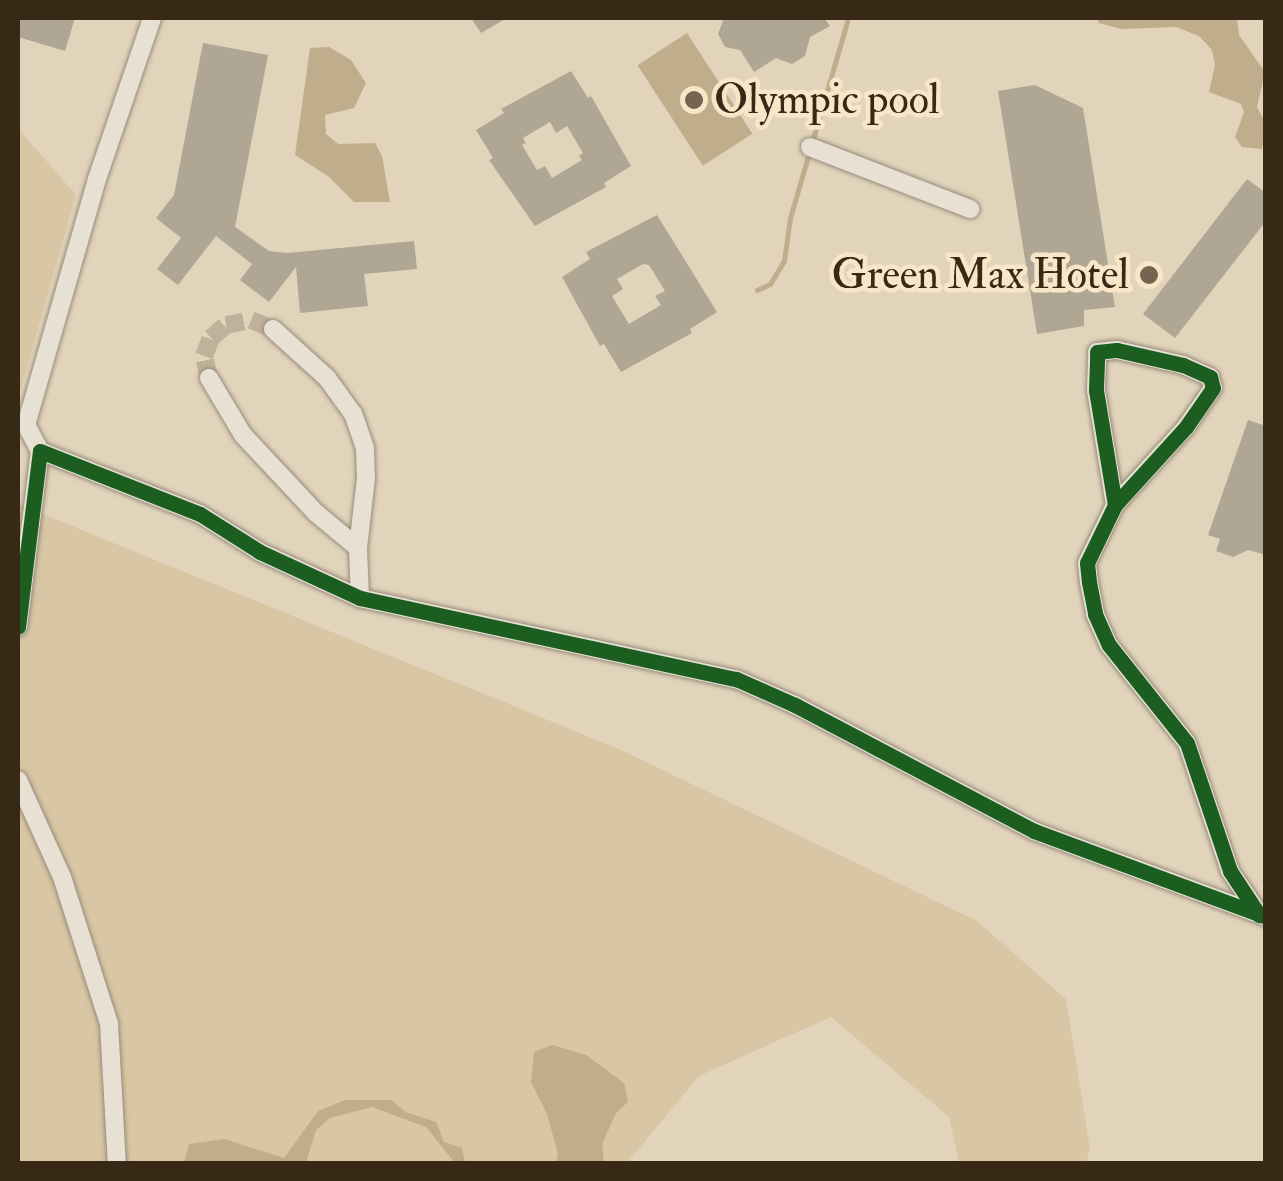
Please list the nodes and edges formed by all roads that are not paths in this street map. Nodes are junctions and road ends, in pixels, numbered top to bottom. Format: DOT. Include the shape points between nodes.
graph roads {
  1 [pos="152,18"];
  2 [pos="810,147"];
  3 [pos="970,209"];
  4 [pos="273,328"];
  5 [pos="209,378"];
  6 [pos="40,451"];
  7 [pos="1115,505"];
  8 [pos="358,548"];
  9 [pos="360,598"];
  10 [pos="18,626"];
  11 [pos="18,780"];
  12 [pos="1262,916"];
  13 [pos="117,1164"];
  1 -- 6 [label="street" via="39,372 26,425"];
  2 -- 3 [label="street"];
  4 -- 8 [label="street" via="327,378 353,414 365,448"];
  5 -- 8 [label="street" via="243,435"];
  6 -- 9 [label="street" via="200,514 260,552"];
  6 -- 10 [label="street"];
  7 -- 7 [label="street" via="1186,427 1213,388 1210,377 1117,350 1097,352 1096,390"];
  7 -- 12 [label="street" via="1088,563 1095,614 1109,645 1187,742 1230,871"];
  8 -- 9 [label="street"];
  9 -- 12 [label="street" via="736,679 1034,831"];
  11 -- 13 [label="street" via="62,877 110,1024"];
}
